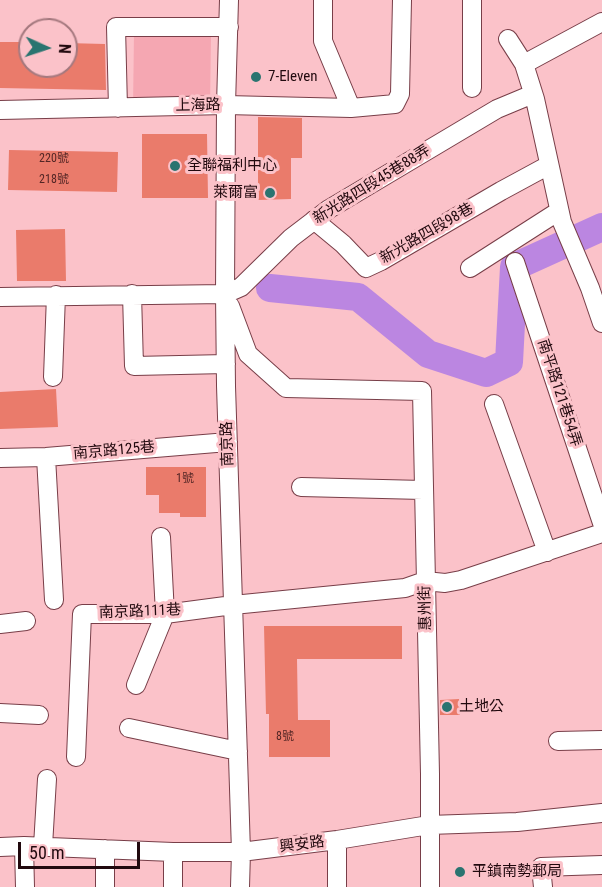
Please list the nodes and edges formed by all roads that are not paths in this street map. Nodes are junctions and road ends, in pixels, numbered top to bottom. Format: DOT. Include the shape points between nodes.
graph roads {
  1 [pos="229,0"];
  2 [pos="324,0"];
  3 [pos="402,0"];
  4 [pos="472,0"];
  5 [pos="602,22"];
  6 [pos="229,27"];
  7 [pos="508,39"];
  8 [pos="524,64"];
  9 [pos="472,88"];
  10 [pos="533,94"];
  11 [pos="226,105"];
  12 [pos="118,108"];
  13 [pos="351,108"];
  14 [pos="0,110"];
  15 [pos="549,165"];
  16 [pos="560,216"];
  17 [pos="314,220"];
  18 [pos="515,262"];
  19 [pos="470,268"];
  20 [pos="132,294"];
  21 [pos="225,294"];
  22 [pos="56,295"];
  23 [pos="0,297"];
  24 [pos="602,323"];
  25 [pos="226,364"];
  26 [pos="53,377"];
  27 [pos="494,404"];
  28 [pos="228,442"];
  29 [pos="46,457"];
  30 [pos="0,459"];
  31 [pos="301,487"];
  32 [pos="423,490"];
  33 [pos="602,523"];
  34 [pos="602,533"];
  35 [pos="161,537"];
  36 [pos="547,552"];
  37 [pos="425,581"];
  38 [pos="54,600"];
  39 [pos="233,605"];
  40 [pos="165,614"];
  41 [pos="26,621"];
  42 [pos="0,624"];
  43 [pos="136,685"];
  44 [pos="0,712"];
  45 [pos="39,715"];
  46 [pos="129,728"];
  47 [pos="602,740"];
  48 [pos="558,741"];
  49 [pos="238,751"];
  50 [pos="76,757"];
  51 [pos="47,779"];
  52 [pos="602,813"];
  53 [pos="429,825"];
  54 [pos="337,840"];
  55 [pos="24,846"];
  56 [pos="43,846"];
  57 [pos="0,847"];
  58 [pos="105,849"];
  59 [pos="173,852"];
  60 [pos="241,852"];
  61 [pos="602,865"];
  62 [pos="25,887"];
  63 [pos="105,887"];
  64 [pos="173,887"];
  65 [pos="240,887"];
  66 [pos="337,887"];
  67 [pos="430,887"];
  68 [pos="543,887"];
  1 -- 6 [label="street, 南京路"];
  2 -- 13 [label="street" via="323,42"];
  3 -- 13 [label="street, 上海路" via="400,94 395,104"];
  4 -- 9 [label="street"];
  5 -- 8 [label="street"];
  6 -- 11 [label="street, 南京路"];
  6 -- 12 [label="street" via="116,27"];
  7 -- 8 [label="street"];
  8 -- 10 [label="street"];
  10 -- 15 [label="street"];
  10 -- 17 [label="street, 新光路四段45巷88弄" via="497,109"];
  11 -- 12 [label="street, 上海路"];
  11 -- 13 [label="street, 上海路"];
  11 -- 21 [label="street, 南京路"];
  12 -- 14 [label="street, 上海路"];
  15 -- 16 [label="street"];
  15 -- 17 [label="street, 新光路四段98巷" via="366,268"];
  16 -- 19 [label="street"];
  16 -- 24 [label="street"];
  17 -- 21 [label="street, 新光路四段45巷88弄" via="241,287"];
  18 -- 33 [label="street, 南平路121巷54弄"];
  20 -- 21 [label="street"];
  20 -- 22 [label="street"];
  20 -- 25 [label="street" via="134,366"];
  21 -- 25 [label="street, 南京路"];
  21 -- 32 [label="street, 惠州街" via="248,354 286,388 422,391"];
  22 -- 23 [label="street"];
  22 -- 26 [label="street"];
  25 -- 28 [label="street, 南京路"];
  27 -- 36 [label="street"];
  28 -- 29 [label="street, 南京路125巷"];
  28 -- 39 [label="street, 南京路"];
  29 -- 30 [label="street, 南京路125巷"];
  29 -- 38 [label="street"];
  31 -- 32 [label="street"];
  32 -- 37 [label="street, 惠州街"];
  34 -- 36 [label="street, 南京路111巷"];
  35 -- 40 [label="street"];
  36 -- 37 [label="street, 南京路111巷" via="460,580"];
  37 -- 39 [label="street, 南京路111巷" via="405,588"];
  37 -- 53 [label="street, 惠州街"];
  39 -- 40 [label="street, 南京路111巷"];
  39 -- 49 [label="street, 南京路"];
  40 -- 43 [label="street"];
  40 -- 50 [label="street, 南京路111巷" via="82,614"];
  41 -- 42 [label="street"];
  44 -- 45 [label="street"];
  46 -- 49 [label="street"];
  47 -- 48 [label="street"];
  49 -- 60 [label="street, 南京路"];
  51 -- 56 [label="street"];
  52 -- 53 [label="street, 興安路" via="517,822"];
  53 -- 54 [label="street, 興安路"];
  53 -- 67 [label="street, 惠州街"];
  54 -- 60 [label="street, 興安路"];
  54 -- 66 [label="street"];
  55 -- 56 [label="street, 興安路"];
  55 -- 57 [label="street, 興安路"];
  55 -- 62 [label="street"];
  56 -- 58 [label="street, 興安路"];
  58 -- 59 [label="street, 興安路"];
  58 -- 63 [label="street"];
  59 -- 60 [label="street, 興安路"];
  59 -- 64 [label="street"];
  60 -- 65 [label="street, 南京路"];
  61 -- 68 [label="street" via="541,867"];
}
